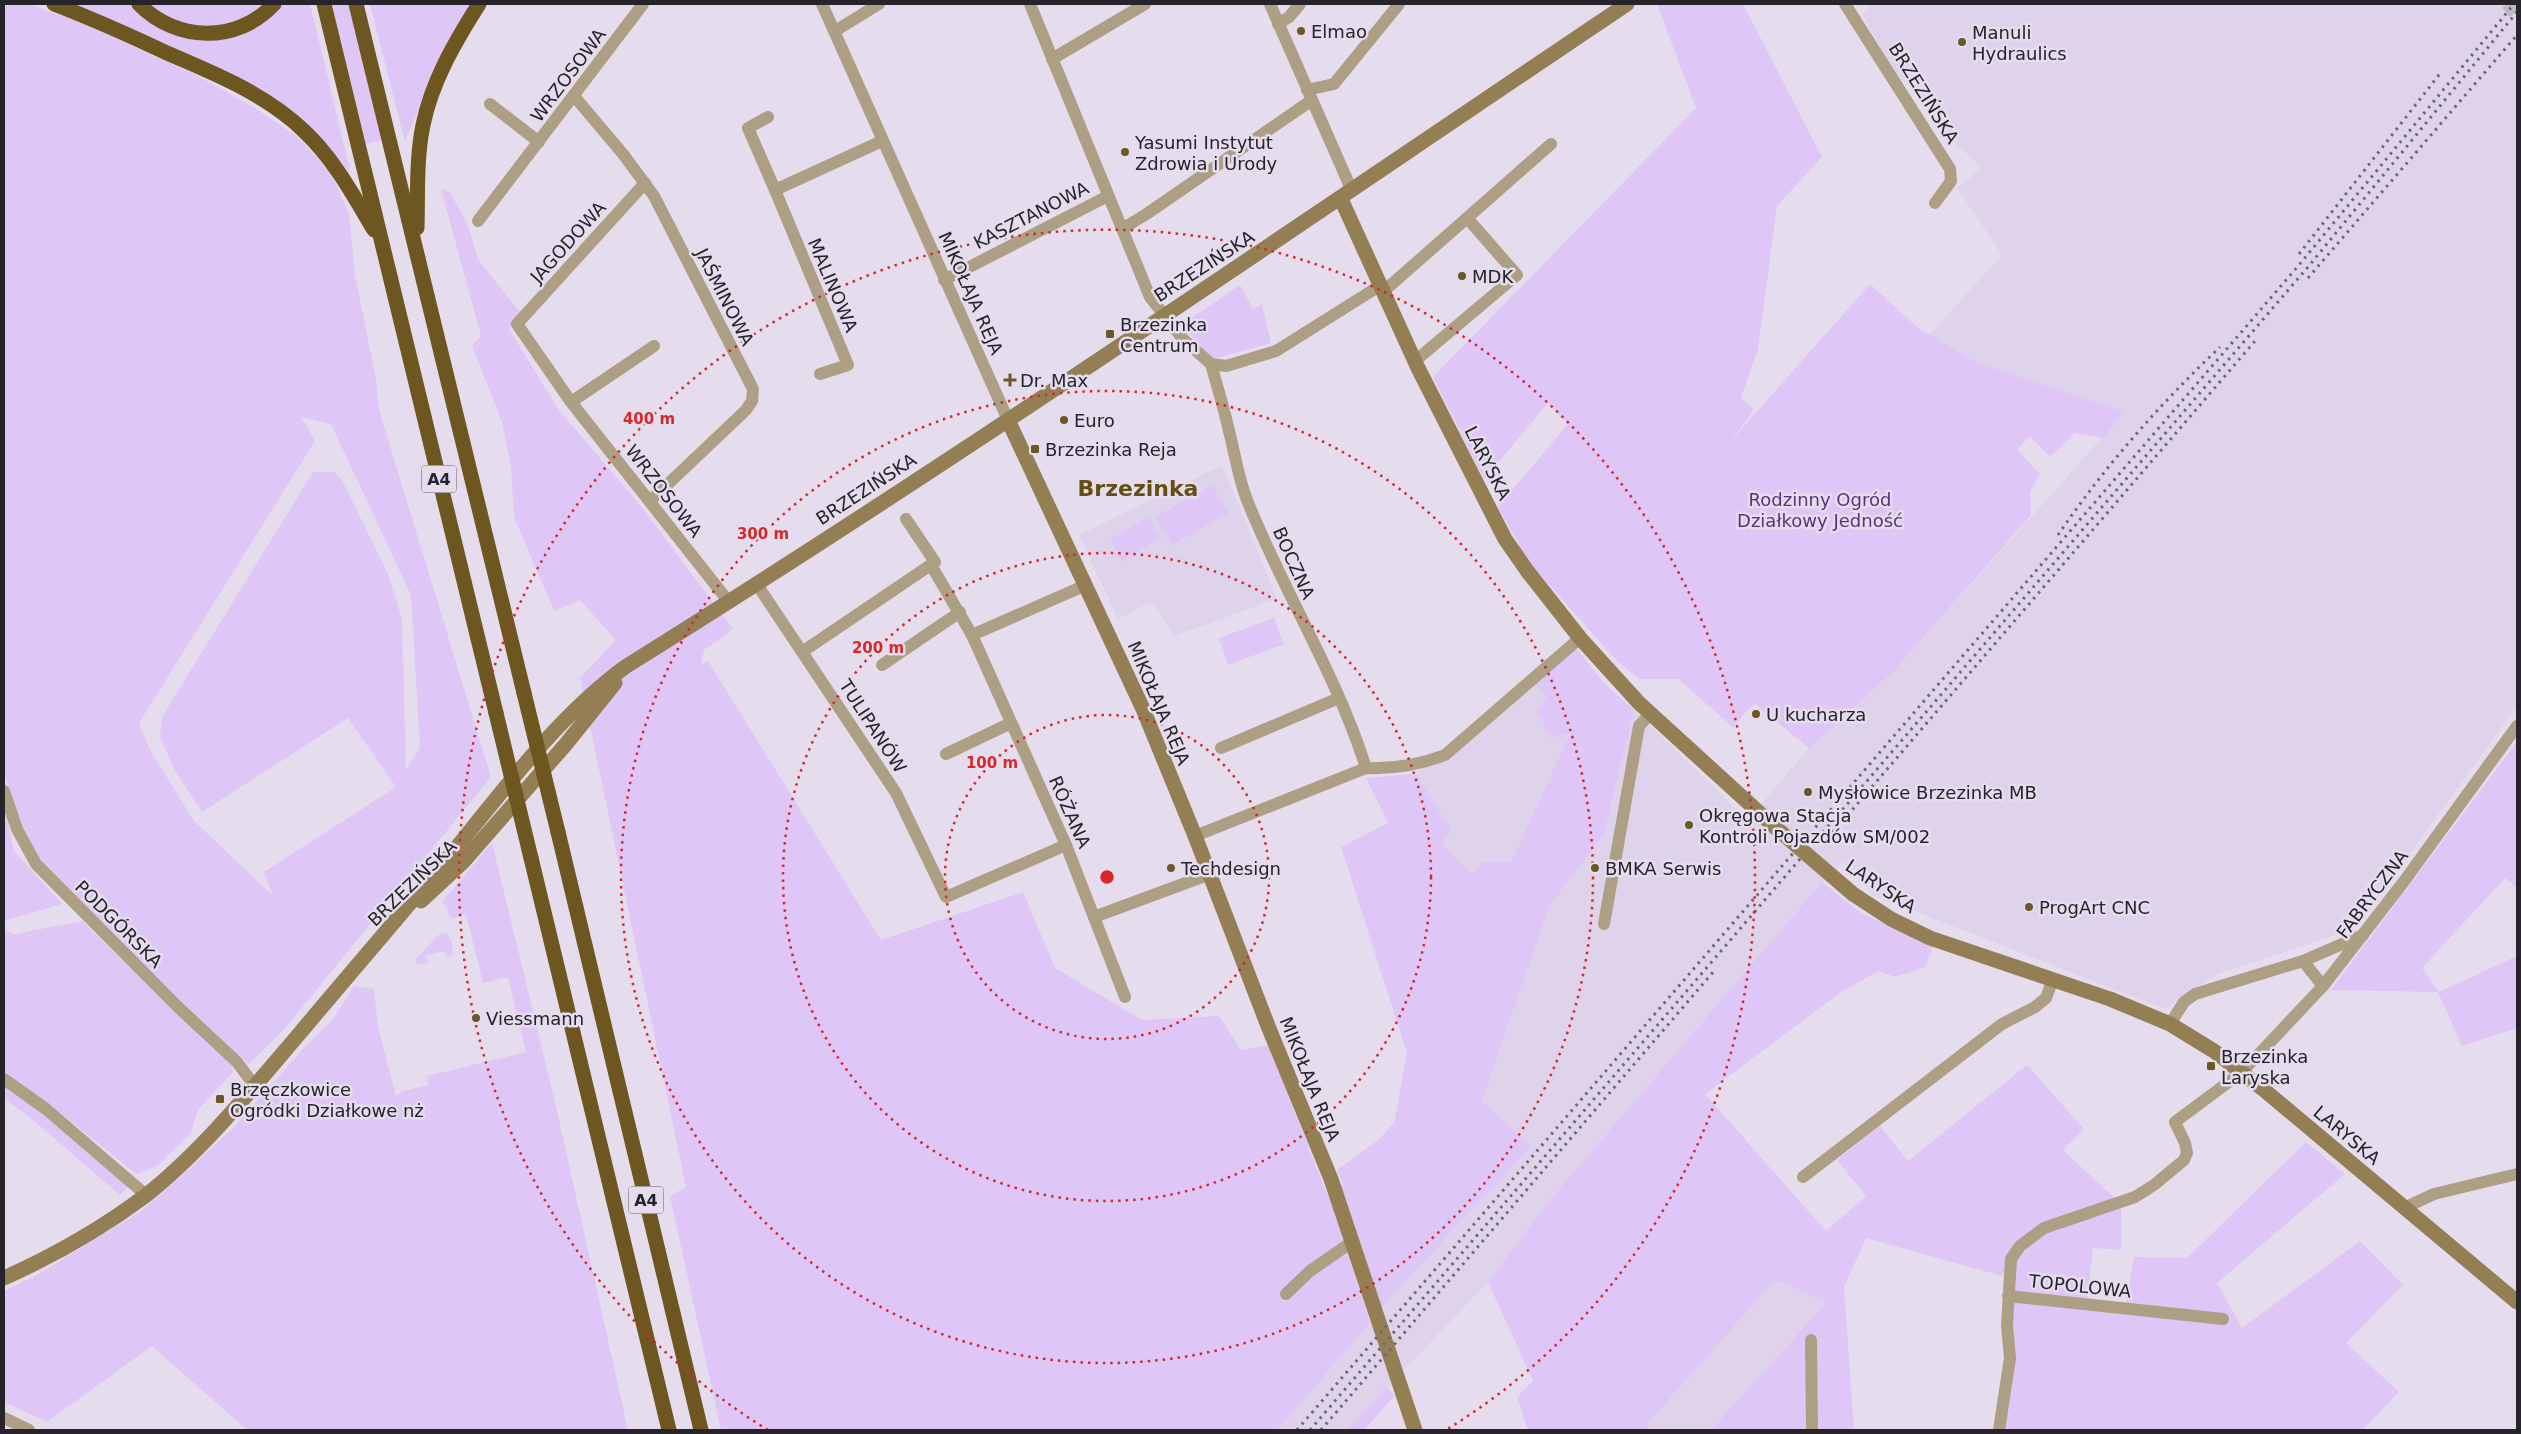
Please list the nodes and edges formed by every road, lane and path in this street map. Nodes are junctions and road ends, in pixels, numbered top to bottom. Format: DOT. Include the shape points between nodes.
graph roads {
  1 [pos="54,4"];
  2 [pos="139,4"];
  3 [pos="274,4"];
  4 [pos="324,4"];
  5 [pos="356,4"];
  6 [pos="479,4"];
  7 [pos="643,4"];
  8 [pos="822,4"];
  9 [pos="879,4"];
  10 [pos="1030,4"];
  11 [pos="1145,4"];
  12 [pos="1270,4"];
  13 [pos="1300,4"];
  14 [pos="1399,4"];
  15 [pos="1845,4"];
  16 [pos="1622,5"];
  17 [pos="1278,24"];
  18 [pos="835,31"];
  19 [pos="1052,59"];
  20 [pos="1310,95"];
  21 [pos="574,96"];
  22 [pos="490,104"];
  23 [pos="768,116"];
  24 [pos="882,141"];
  25 [pos="538,142"];
  26 [pos="1551,144"];
  27 [pos="644,183"];
  28 [pos="774,190"];
  29 [pos="1346,195"];
  30 [pos="1108,196"];
  31 [pos="1936,203"];
  32 [pos="1468,219"];
  33 [pos="478,221"];
  34 [pos="1122,229"];
  35 [pos="383,244"];
  36 [pos="417,250"];
  37 [pos="944,280"];
  38 [pos="1382,288"];
  39 [pos="1163,316"];
  40 [pos="516,324"];
  41 [pos="654,346"];
  42 [pos="1416,361"];
  43 [pos="1211,364"];
  44 [pos="820,374"];
  45 [pos="572,402"];
  46 [pos="1008,420"];
  47 [pos="650,501"];
  48 [pos="906,518"];
  49 [pos="933,563"];
  50 [pos="756,583"];
  51 [pos="1086,585"];
  52 [pos="729,602"];
  53 [pos="960,612"];
  54 [pos="972,635"];
  55 [pos="1580,638"];
  56 [pos="802,652"];
  57 [pos="882,665"];
  58 [pos="1339,698"];
  59 [pos="1650,714"];
  60 [pos="1011,723"];
  61 [pos="2517,726"];
  62 [pos="1221,748"];
  63 [pos="946,754"];
  64 [pos="1366,768"];
  65 [pos="4,791"];
  66 [pos="1196,836"];
  67 [pos="1066,845"];
  68 [pos="1210,874"];
  69 [pos="1094,917"];
  70 [pos="1604,924"];
  71 [pos="2364,934"];
  72 [pos="2303,961"];
  73 [pos="2053,979"];
  74 [pos="2324,986"];
  75 [pos="1125,998"];
  76 [pos="2170,1024"];
  77 [pos="2242,1072"];
  78 [pos="4,1079"];
  79 [pos="254,1085"];
  80 [pos="2517,1174"];
  81 [pos="1804,1177"];
  82 [pos="146,1195"];
  83 [pos="2404,1208"];
  84 [pos="1350,1236"];
  85 [pos="4,1278"];
  86 [pos="1286,1294"];
  87 [pos="2008,1296"];
  88 [pos="2517,1302"];
  89 [pos="2224,1319"];
  90 [pos="1811,1340"];
  91 [pos="4,1418"];
  92 [pos="29,1430"];
  93 [pos="669,1430"];
  94 [pos="701,1430"];
  95 [pos="1415,1430"];
  96 [pos="1812,1430"];
  97 [pos="1999,1430"];
  1 -- 35 [label="highway" via="219,76 289,118 318,145 339,171"];
  2 -- 3 [label="highway" via="154,18 170,26 213,34 243,26"];
  4 -- 35 [label="highway, A4"];
  5 -- 36 [label="highway, A4"];
  6 -- 36 [label="highway" via="441,70 423,125 418,163"];
  7 -- 21 [label="street, WRZOSOWA"];
  8 -- 18 [label="street, MIKOŁAJA REJA"];
  9 -- 18 [label="street"];
  10 -- 19 [label="street"];
  11 -- 19 [label="street"];
  12 -- 17 [label="street"];
  13 -- 17 [label="street"];
  14 -- 20 [label="street" via="1334,84"];
  15 -- 31 [label="street, BRZEZIŃSKA" via="1950,170 1950,181"];
  16 -- 29 [label="street, BRZEZIŃSKA"];
  17 -- 20 [label="street"];
  18 -- 24 [label="street, MIKOŁAJA REJA"];
  19 -- 30 [label="street"];
  20 -- 29 [label="street"];
  20 -- 34 [label="street"];
  21 -- 25 [label="street, WRZOSOWA"];
  21 -- 27 [label="street, JAŚMINOWA" via="624,154"];
  22 -- 25 [label="street, WRZOSOWA"];
  23 -- 28 [label="street, MALINOWA" via="748,128"];
  24 -- 28 [label="street"];
  24 -- 37 [label="street, MIKOŁAJA REJA"];
  25 -- 33 [label="street, WRZOSOWA"];
  26 -- 32 [label="street"];
  27 -- 40 [label="street, JAGODOWA"];
  27 -- 47 [label="street, JAŚMINOWA" via="654,196 753,389 752,401 746,410"];
  28 -- 44 [label="street, MALINOWA" via="848,365"];
  29 -- 38 [label="street, LARYSKA"];
  29 -- 39 [label="street, BRZEZIŃSKA"];
  30 -- 34 [label="street"];
  30 -- 37 [label="street, KASZTANOWA"];
  32 -- 38 [label="street"];
  32 -- 42 [label="street" via="1517,275"];
  34 -- 39 [label="street" via="1150,296"];
  35 -- 93 [label="highway, A4, bridge"];
  36 -- 94 [label="highway, A4, bridge"];
  37 -- 46 [label="street, MIKOŁAJA REJA"];
  38 -- 42 [label="street, LARYSKA"];
  38 -- 43 [label="street" via="1276,351 1226,366"];
  39 -- 43 [label="street" via="1183,340"];
  39 -- 46 [label="street, BRZEZIŃSKA"];
  40 -- 45 [label="street, WRZOSOWA"];
  41 -- 45 [label="street"];
  42 -- 55 [label="street, LARYSKA" via="1505,539"];
  43 -- 58 [label="street, BOCZNA" via="1234,462 1247,500"];
  45 -- 47 [label="street, WRZOSOWA"];
  46 -- 50 [label="street, BRZEZIŃSKA"];
  46 -- 51 [label="street, MIKOŁAJA REJA"];
  47 -- 52 [label="street, WRZOSOWA"];
  48 -- 49 [label="street, RÓŻANA"];
  49 -- 53 [label="street, RÓŻANA"];
  49 -- 56 [label="street"];
  50 -- 52 [label="street, BRZEZIŃSKA"];
  50 -- 56 [label="street, TULIPANÓW"];
  51 -- 54 [label="street"];
  51 -- 66 [label="street, MIKOŁAJA REJA"];
  52 -- 79 [label="street, BRZEZIŃSKA" via="642,659 614,684 463,862 371,948"];
  53 -- 54 [label="street, RÓŻANA"];
  53 -- 57 [label="street"];
  54 -- 60 [label="street, RÓŻANA"];
  55 -- 59 [label="street, LARYSKA"];
  55 -- 64 [label="street" via="1445,755 1388,769"];
  56 -- 67 [label="street, TULIPANÓW" via="896,793 946,897"];
  58 -- 62 [label="street"];
  58 -- 64 [label="street, BOCZNA"];
  59 -- 70 [label="street" via="1639,726"];
  59 -- 73 [label="street, LARYSKA, bridge" via="1853,894 1891,919 1930,938"];
  60 -- 63 [label="street"];
  60 -- 67 [label="street, RÓŻANA"];
  61 -- 71 [label="street, FABRYCZNA"];
  64 -- 66 [label="street"];
  65 -- 79 [label="street, PODGÓRSKA" via="17,829 36,864 178,1008 237,1062"];
  66 -- 68 [label="street, MIKOŁAJA REJA"];
  67 -- 69 [label="street, RÓŻANA"];
  68 -- 69 [label="street"];
  68 -- 84 [label="street, MIKOŁAJA REJA" via="1331,1178"];
  69 -- 75 [label="street, RÓŻANA"];
  71 -- 72 [label="street"];
  71 -- 74 [label="street, FABRYCZNA"];
  72 -- 74 [label="street"];
  72 -- 76 [label="street" via="2195,994 2184,1002"];
  73 -- 76 [label="street, LARYSKA"];
  73 -- 81 [label="street" via="2046,998 2002,1024"];
  74 -- 77 [label="street, FABRYCZNA"];
  76 -- 77 [label="street, LARYSKA"];
  77 -- 83 [label="street, LARYSKA"];
  77 -- 87 [label="street" via="2175,1122 2187,1153 2184,1160 2154,1185 2135,1196 2044,1228 2020,1246 2011,1260"];
  78 -- 82 [label="street" via="46,1109"];
  79 -- 82 [label="street, BRZEZIŃSKA" via="188,1158"];
  80 -- 83 [label="street" via="2434,1194"];
  82 -- 85 [label="street, BRZEZIŃSKA" via="82,1238"];
  83 -- 88 [label="street, LARYSKA"];
  84 -- 86 [label="street"];
  84 -- 95 [label="street, MIKOŁAJA REJA"];
  87 -- 89 [label="street, TOPOLOWA"];
  87 -- 97 [label="street, TOPOLOWA" via="2006,1326 2010,1358"];
  90 -- 96 [label="street"];
  91 -- 92 [label="street"];
}
